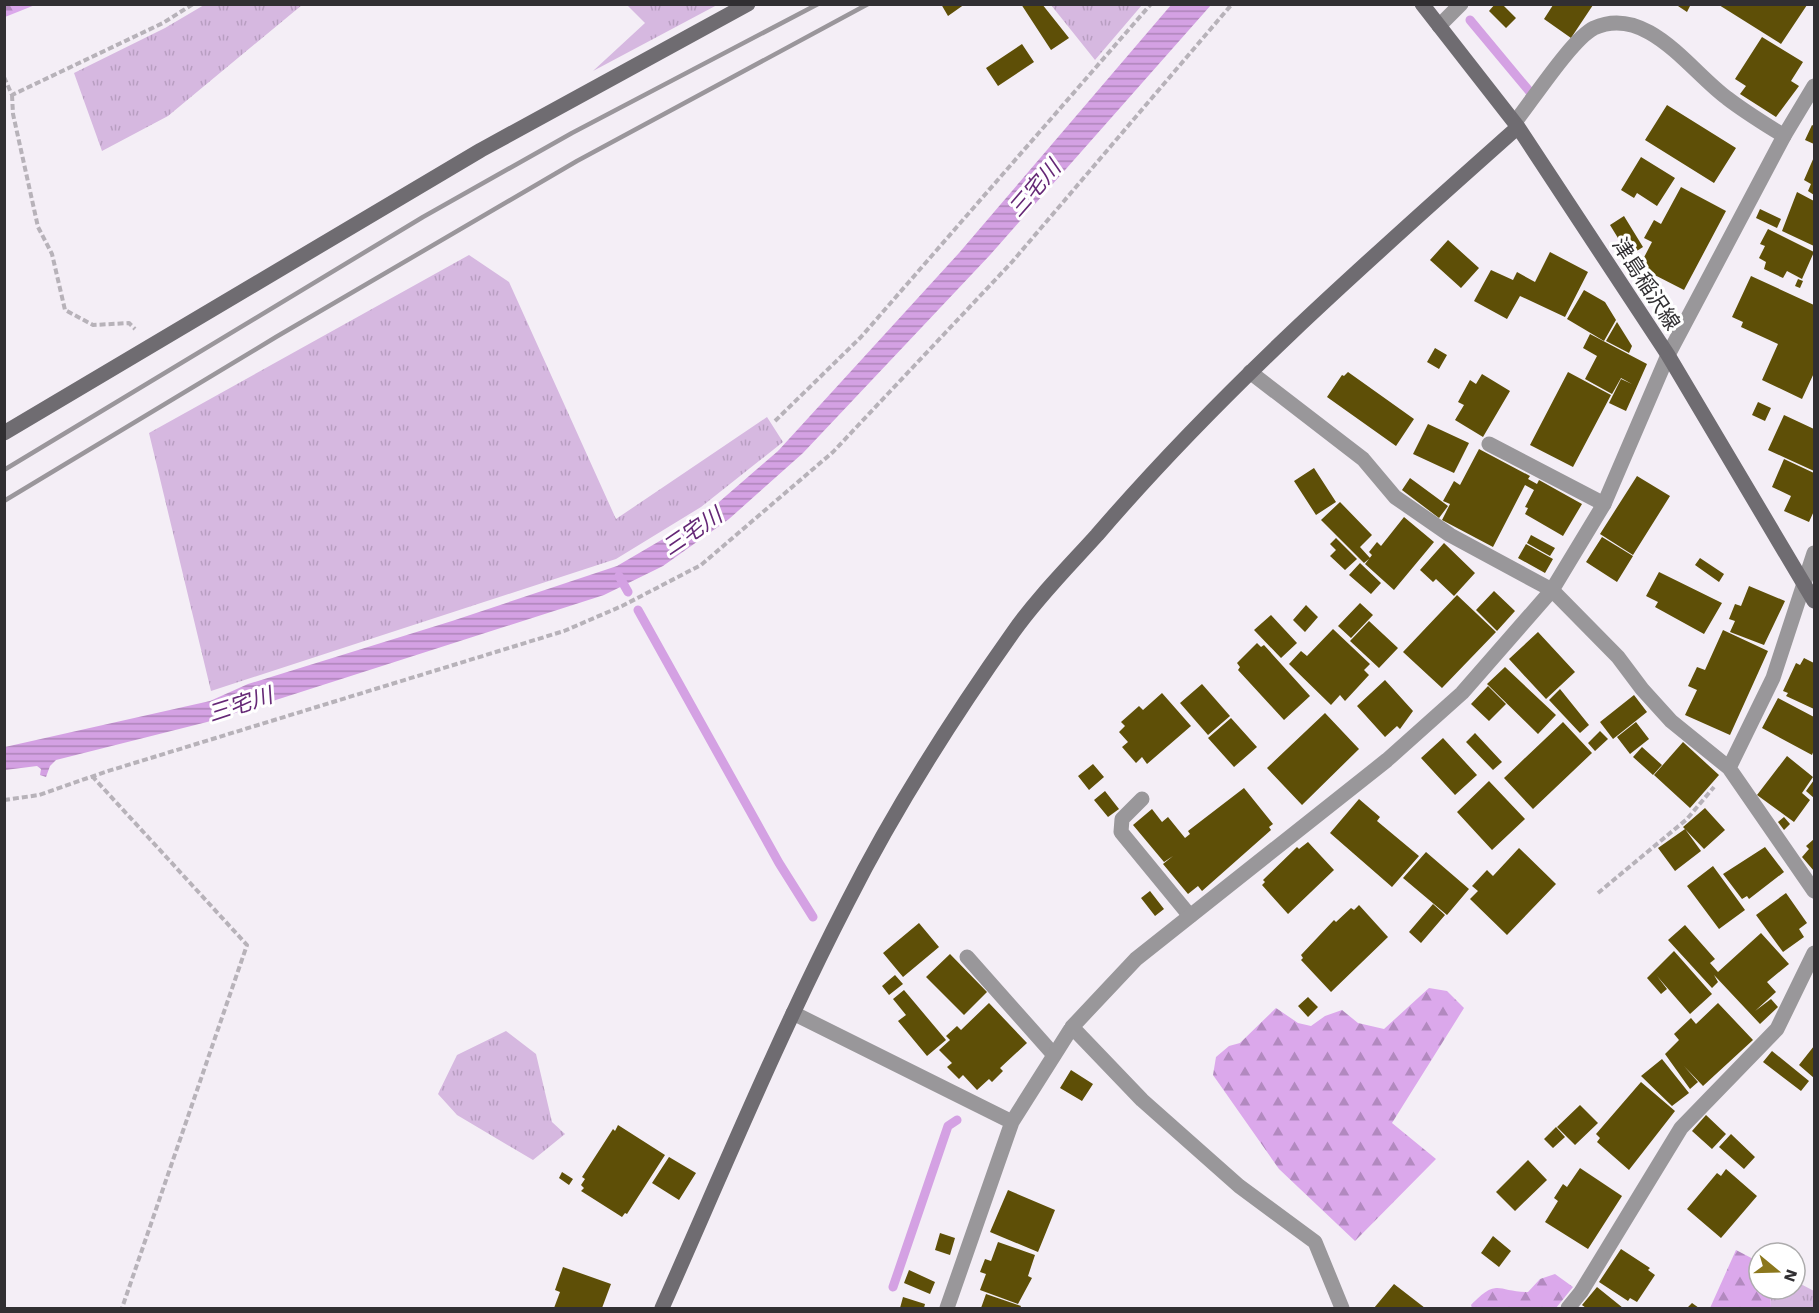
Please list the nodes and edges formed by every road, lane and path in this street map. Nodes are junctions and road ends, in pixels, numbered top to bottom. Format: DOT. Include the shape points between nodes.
graph roads {
  1 [pos="193,4"];
  2 [pos="748,4"];
  3 [pos="1151,4"];
  4 [pos="1232,4"];
  5 [pos="1422,4"];
  6 [pos="1461,4"];
  7 [pos="1439,26"];
  8 [pos="4,77"];
  9 [pos="1815,86"];
  10 [pos="12,95"];
  11 [pos="1517,124"];
  12 [pos="1784,136"];
  13 [pos="152,344"];
  14 [pos="1668,355"];
  15 [pos="1250,372"];
  16 [pos="775,421"];
  17 [pos="4,433"];
  18 [pos="1489,444"];
  19 [pos="1605,504"];
  20 [pos="1815,554"];
  21 [pos="1804,584"];
  22 [pos="1552,590"];
  23 [pos="1815,601"];
  24 [pos="1729,768"];
  25 [pos="92,776"];
  26 [pos="1142,799"];
  27 [pos="4,800"];
  28 [pos="1815,891"];
  29 [pos="1598,893"];
  30 [pos="1190,916"];
  31 [pos="1815,953"];
  32 [pos="967,957"];
  33 [pos="793,1013"];
  34 [pos="1072,1027"];
  35 [pos="1054,1055"];
  36 [pos="1012,1122"];
  37 [pos="122,1308"];
  38 [pos="662,1308"];
  39 [pos="947,1308"];
  40 [pos="1342,1308"];
  41 [pos="1568,1308"];
  1 -- 10 [label="path" via="163,23"];
  2 -- 13 [label="street" via="481,150"];
  3 -- 16 [label="path" via="861,337"];
  4 -- 25 [label="path" via="1012,262 833,452 701,566 564,631"];
  5 -- 7 [label="street, 津島稲沢線"];
  6 -- 7 [label="street"];
  7 -- 11 [label="street, 津島稲沢線"];
  8 -- 10 [label="path"];
  9 -- 12 [label="street"];
  10 -- 13 [label="path" via="38,227 52,254 65,310 93,325 129,322"];
  11 -- 12 [label="street" via="1568,54 1592,29 1617,21 1653,33 1726,98"];
  11 -- 14 [label="street, 津島稲沢線"];
  11 -- 15 [label="street" via="1322,301"];
  12 -- 14 [label="street"];
  13 -- 17 [label="street"];
  14 -- 19 [label="street"];
  14 -- 21 [label="street, 津島稲沢線"];
  15 -- 22 [label="street" via="1363,459 1395,497 1450,535"];
  15 -- 33 [label="street" via="1124,503 1017,627 897,810"];
  18 -- 19 [label="street"];
  19 -- 22 [label="street"];
  20 -- 21 [label="street"];
  21 -- 23 [label="street, 津島稲沢線"];
  21 -- 24 [label="street" via="1773,678"];
  22 -- 24 [label="street" via="1618,657 1671,721"];
  22 -- 30 [label="street" via="1454,700 1387,760"];
  24 -- 28 [label="street"];
  24 -- 29 [label="path" via="1687,819"];
  25 -- 27 [label="path" via="39,795"];
  25 -- 37 [label="path" via="247,945"];
  26 -- 30 [label="street" via="1122,819 1121,832"];
  30 -- 34 [label="street" via="1136,959"];
  31 -- 41 [label="street" via="1777,1029 1681,1128"];
  32 -- 35 [label="street"];
  33 -- 36 [label="street"];
  33 -- 38 [label="street"];
  34 -- 35 [label="street"];
  34 -- 40 [label="street" via="1142,1100 1230,1178 1315,1242"];
  35 -- 36 [label="street"];
  36 -- 39 [label="street"];
}
